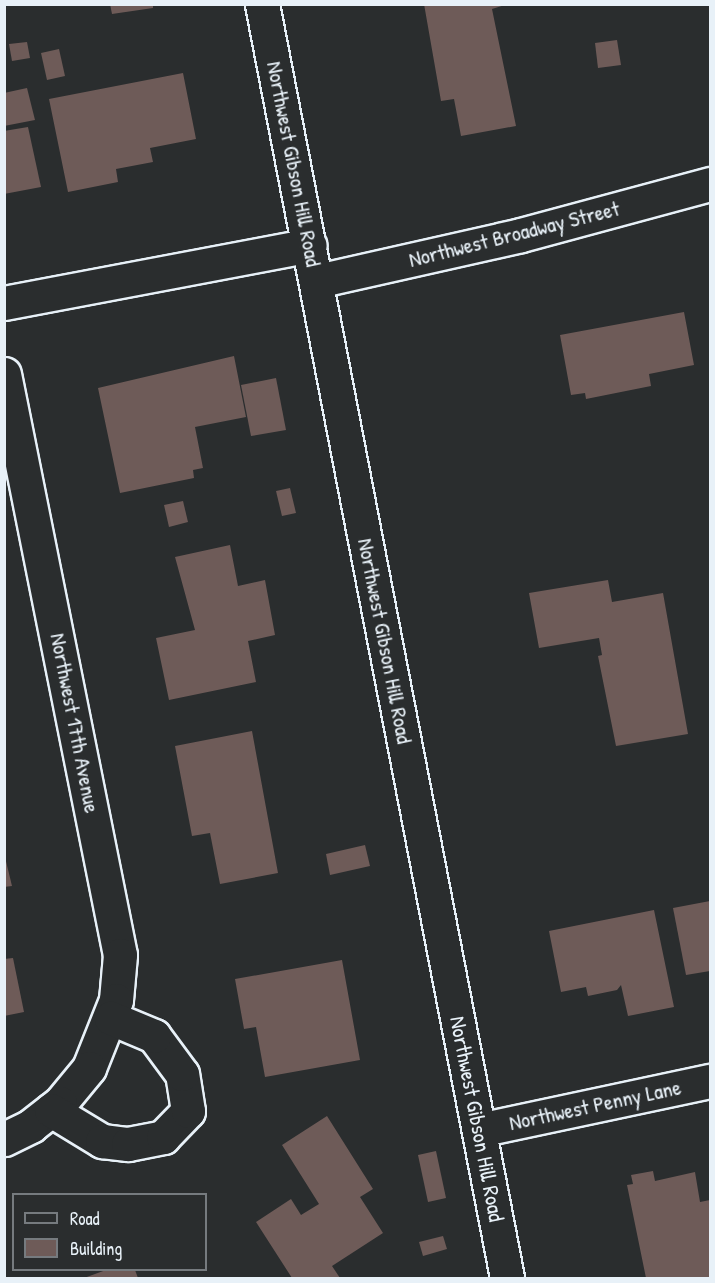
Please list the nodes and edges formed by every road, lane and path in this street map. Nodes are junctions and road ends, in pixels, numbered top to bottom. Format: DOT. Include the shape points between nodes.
graph roads {
  1 [pos="262,4"];
  2 [pos="711,184"];
  3 [pos="310,245"];
  4 [pos="317,281"];
  5 [pos="4,303"];
  6 [pos="4,374"];
  7 [pos="111,1018"];
  8 [pos="711,1081"];
  9 [pos="51,1110"];
  10 [pos="479,1130"];
  11 [pos="4,1139"];
  12 [pos="507,1278"];
  1 -- 3 [label="street, Northwest Gibson Hill Road"];
  2 -- 4 [label="street, Northwest Broadway Street" via="521,235"];
  3 -- 4 [label="street, Northwest Gibson Hill Road"];
  3 -- 5 [label="street"];
  4 -- 10 [label="street, Northwest Gibson Hill Road"];
  6 -- 7 [label="street, Northwest 17th Avenue" via="113,910 120,955"];
  7 -- 9 [label="street, Northwest 17th Avenue" via="89,1068"];
  7 -- 9 [label="street" via="154,1036 182,1074 188,1111 164,1137 128,1144 102,1141"];
  8 -- 10 [label="street, Northwest Penny Lane"];
  9 -- 11 [label="street, Northwest 17th Avenue"];
  10 -- 12 [label="street, Northwest Gibson Hill Road"];
}
